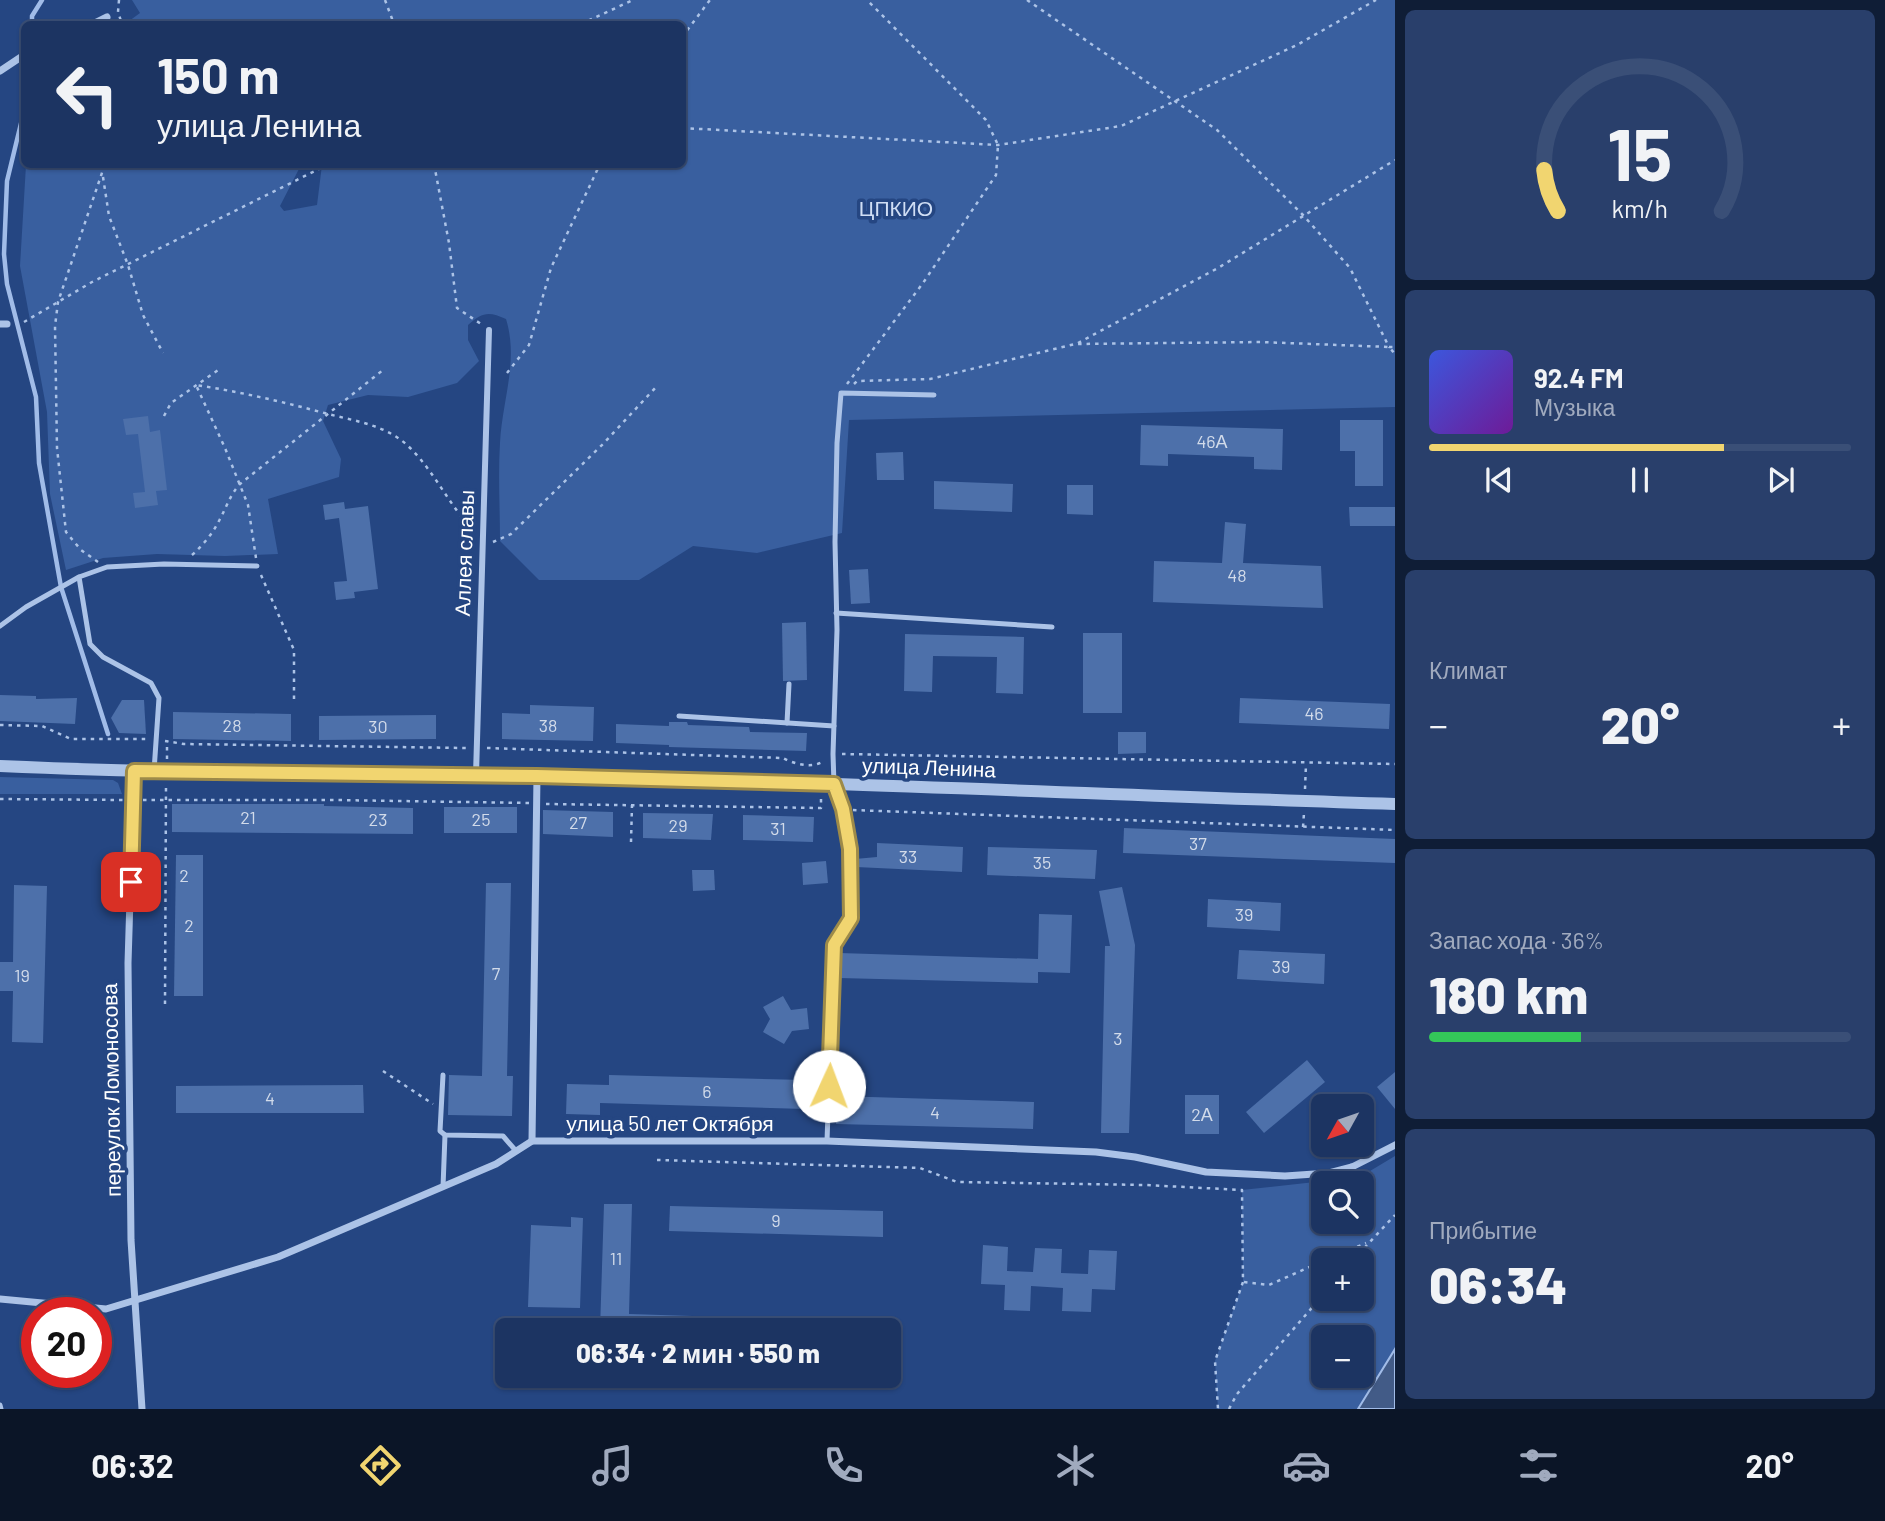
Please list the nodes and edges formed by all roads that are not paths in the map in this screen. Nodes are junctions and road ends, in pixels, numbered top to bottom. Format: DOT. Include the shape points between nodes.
graph roads {
  1 [pos="107,17"];
  2 [pos="99,21"];
  3 [pos="21,57"];
  4 [pos="0,71"];
  5 [pos="489,330"];
  6 [pos="934,395"];
  7 [pos="257,566"];
  8 [pos="79,577"];
  9 [pos="836,613"];
  10 [pos="0,626"];
  11 [pos="1052,627"];
  12 [pos="789,684"];
  13 [pos="679,716"];
  14 [pos="787,723"];
  15 [pos="834,726"];
  16 [pos="0,765"];
  17 [pos="134,771"];
  18 [pos="160,771"];
  19 [pos="537,776"];
  20 [pos="476,777"];
  21 [pos="834,784"];
  22 [pos="1395,804"];
  23 [pos="443,1076"];
  24 [pos="445,1135"];
  25 [pos="532,1140"];
  26 [pos="827,1141"];
  27 [pos="1395,1145"];
  28 [pos="516,1151"];
  29 [pos="1352,1167"];
  30 [pos="1352,1171"];
  31 [pos="443,1187"];
  32 [pos="0,1298"];
  33 [pos="136,1299"];
  34 [pos="142,1409"];
  1 -- 2 [label="street"];
  3 -- 4 [label="street"];
  5 -- 20 [label="street, Аллея славы"];
  6 -- 9 [label="lane" via="841,393"];
  7 -- 8 [label="lane" via="107,567"];
  8 -- 10 [label="lane"];
  8 -- 18 [label="lane" via="90,644 103,657 151,683 159,698 156,739"];
  9 -- 11 [label="lane"];
  9 -- 15 [label="lane"];
  12 -- 14 [label="lane"];
  13 -- 14 [label="lane"];
  14 -- 15 [label="lane"];
  15 -- 21 [label="lane"];
  16 -- 17 [label="street, улица Ленина"];
  17 -- 18 [label="street, улица Ленина"];
  17 -- 33 [label="street, переулок Ломоносова" via="128,963 131,1240"];
  18 -- 20 [label="street, улица Ленина"];
  19 -- 20 [label="street, улица Ленина"];
  19 -- 21 [label="street, улица Ленина"];
  19 -- 25 [label="street"];
  21 -- 22 [label="street, улица Ленина"];
  21 -- 26 [label="lane" via="850,849 851,918 834,945"];
  23 -- 24 [label="lane" via="440,1131"];
  24 -- 28 [label="lane" via="503,1136"];
  24 -- 31 [label="lane"];
  25 -- 26 [label="street, улица 50 лет Октября"];
  25 -- 28 [label="street"];
  26 -- 29 [label="street, улица 50 лет Октября" via="1096,1152 1244,1175 1329,1173"];
  27 -- 29 [label="street, улица 50 лет Октября"];
  28 -- 31 [label="street"];
  29 -- 30 [label="street"];
  31 -- 33 [label="street" via="278,1256"];
  32 -- 33 [label="street" via="106,1309"];
  33 -- 34 [label="street, переулок Ломоносова"];
}
